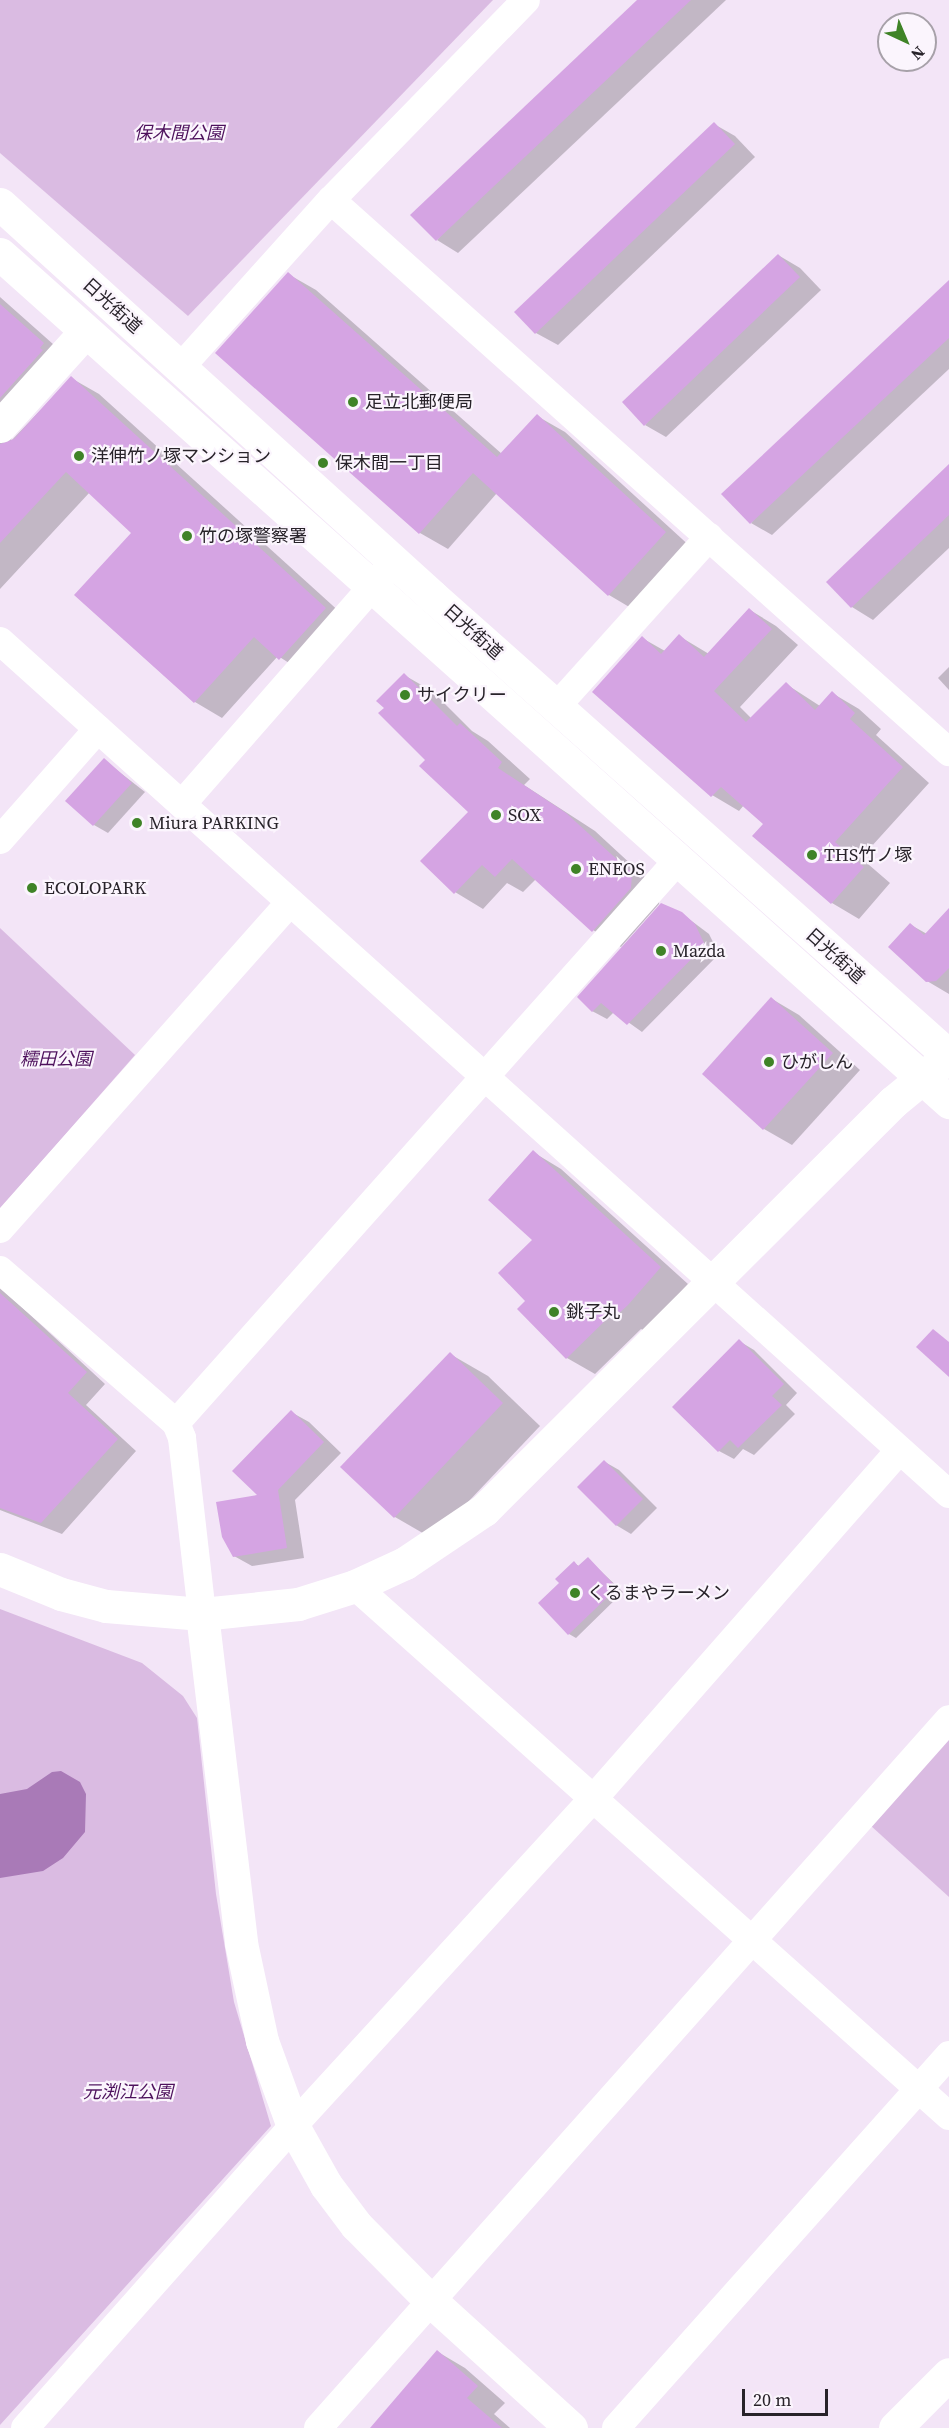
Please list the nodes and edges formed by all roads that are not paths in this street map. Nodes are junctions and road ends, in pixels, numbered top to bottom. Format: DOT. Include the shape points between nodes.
graph roads {
  1 [pos="526,0"];
  2 [pos="331,200"];
  3 [pos="0,204"];
  4 [pos="0,254"];
  5 [pos="85,332"];
  6 [pos="180,368"];
  7 [pos="0,426"];
  8 [pos="710,537"];
  9 [pos="394,562"];
  10 [pos="371,588"];
  11 [pos="0,641"];
  12 [pos="556,707"];
  13 [pos="98,729"];
  14 [pos="949,752"];
  15 [pos="182,804"];
  16 [pos="0,840"];
  17 [pos="677,861"];
  18 [pos="290,902"];
  19 [pos="949,1056"];
  20 [pos="483,1075"];
  21 [pos="921,1077"];
  22 [pos="949,1102"];
  23 [pos="0,1229"];
  24 [pos="0,1270"];
  25 [pos="715,1281"];
  26 [pos="176,1423"];
  27 [pos="900,1450"];
  28 [pos="949,1494"];
  29 [pos="0,1569"];
  30 [pos="355,1586"];
  31 [pos="202,1614"];
  32 [pos="949,1719"];
  33 [pos="594,1798"];
  34 [pos="753,1940"];
  35 [pos="949,2055"];
  36 [pos="918,2089"];
  37 [pos="949,2116"];
  38 [pos="293,2126"];
  39 [pos="431,2301"];
  40 [pos="949,2374"];
  41 [pos="25,2428"];
  42 [pos="318,2428"];
  43 [pos="571,2428"];
  44 [pos="616,2428"];
  45 [pos="895,2428"];
  1 -- 2 [label="street"];
  2 -- 6 [label="street"];
  2 -- 8 [label="street"];
  3 -- 6 [label="main road, 日光街道"];
  4 -- 5 [label="main road, 日光街道"];
  5 -- 7 [label="main road"];
  5 -- 10 [label="main road, 日光街道"];
  6 -- 9 [label="main road, 日光街道"];
  8 -- 12 [label="street"];
  8 -- 14 [label="street"];
  9 -- 10 [label="street"];
  9 -- 12 [label="main road, 日光街道"];
  10 -- 15 [label="street"];
  10 -- 17 [label="main road, 日光街道"];
  11 -- 13 [label="street"];
  12 -- 19 [label="main road, 日光街道"];
  13 -- 15 [label="street"];
  13 -- 16 [label="street"];
  15 -- 18 [label="street"];
  17 -- 20 [label="street"];
  17 -- 21 [label="main road, 日光街道"];
  18 -- 20 [label="street"];
  18 -- 23 [label="street"];
  19 -- 21 [label="main road"];
  20 -- 25 [label="street"];
  20 -- 26 [label="street"];
  21 -- 22 [label="main road, 日光街道"];
  21 -- 25 [label="main road"];
  24 -- 26 [label="street"];
  25 -- 27 [label="street"];
  25 -- 30 [label="main road" via="484,1509 405,1563"];
  26 -- 31 [label="street" via="182,1438"];
  27 -- 28 [label="street"];
  27 -- 33 [label="street"];
  29 -- 31 [label="main road" via="61,1594 106,1606"];
  30 -- 31 [label="main road" via="298,1604"];
  30 -- 33 [label="street"];
  31 -- 38 [label="main road" via="241,1943 262,2041"];
  32 -- 34 [label="street"];
  33 -- 34 [label="street"];
  33 -- 38 [label="street"];
  34 -- 36 [label="street"];
  34 -- 39 [label="street"];
  35 -- 36 [label="street"];
  36 -- 37 [label="street"];
  36 -- 44 [label="street"];
  38 -- 39 [label="main road" via="326,2186 356,2225"];
  38 -- 41 [label="street"];
  39 -- 42 [label="street"];
  39 -- 43 [label="main road"];
  40 -- 45 [label="main road"];
}
